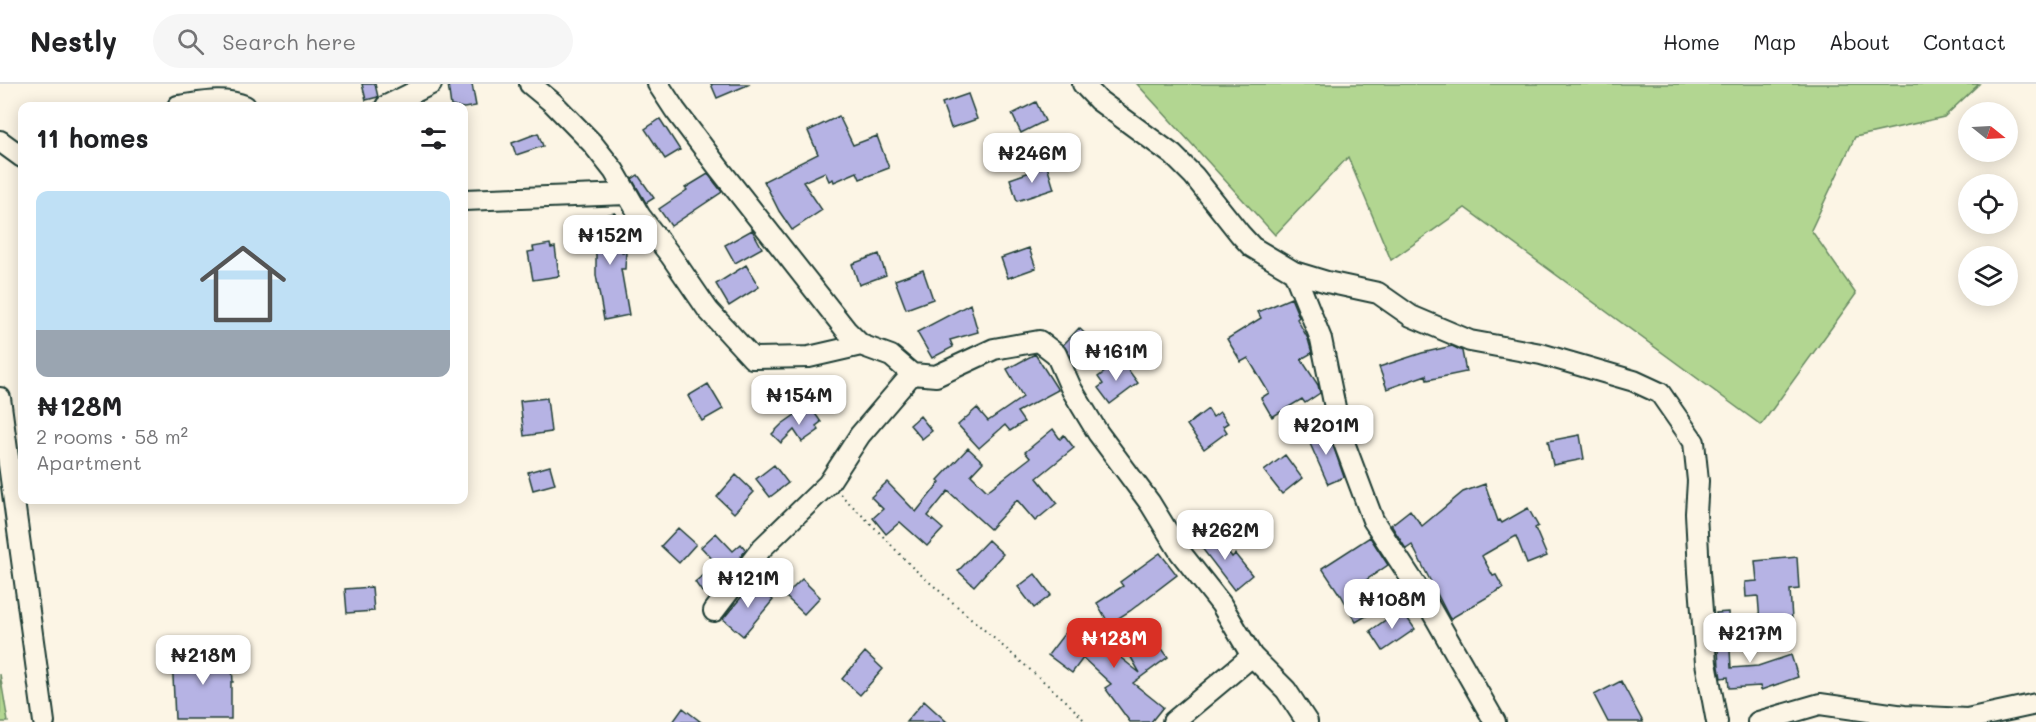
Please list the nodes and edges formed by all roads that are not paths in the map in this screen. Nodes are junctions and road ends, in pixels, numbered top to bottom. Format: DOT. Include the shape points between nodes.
graph roads {
  1 [pos="431,84"];
  2 [pos="530,84"];
  3 [pos="658,84"];
  4 [pos="1083,84"];
  5 [pos="204,102"];
  6 [pos="235,102"];
  7 [pos="394,102"];
  8 [pos="0,141"];
  9 [pos="18,153"];
  10 [pos="627,194"];
  11 [pos="468,200"];
  12 [pos="1294,272"];
  13 [pos="861,345"];
  14 [pos="912,374"];
  15 [pos="0,398"];
  16 [pos="714,611"];
  17 [pos="1252,656"];
  18 [pos="2036,704"];
  19 [pos="2006,716"];
  20 [pos="44,722"];
  21 [pos="1173,722"];
  22 [pos="1307,722"];
  23 [pos="1495,722"];
  24 [pos="1717,722"];
  25 [pos="1758,722"];
  1 -- 7 [label="street"];
  2 -- 10 [label="street" via="592,143"];
  3 -- 13 [label="street" via="718,167"];
  4 -- 12 [label="street" via="1098,100 1173,155 1252,247"];
  5 -- 6 [label="street"];
  8 -- 9 [label="street"];
  10 -- 11 [label="street"];
  10 -- 13 [label="street" via="708,310 752,358 809,357"];
  12 -- 23 [label="street" via="1321,339 1340,432 1373,520 1426,601"];
  12 -- 24 [label="street" via="1378,293 1411,316 1470,341 1541,354 1634,381 1660,393 1694,442 1706,663"];
  13 -- 14 [label="street" via="891,356"];
  14 -- 16 [label="street" via="860,435 828,484 762,548"];
  14 -- 17 [label="street" via="936,376 994,349 1016,344 1039,341 1056,354 1098,434 1221,604"];
  15 -- 20 [label="street"];
  17 -- 21 [label="street"];
  17 -- 22 [label="street" via="1286,690"];
  18 -- 19 [label="street"];
  19 -- 25 [label="street" via="1904,716 1820,704"];
}
